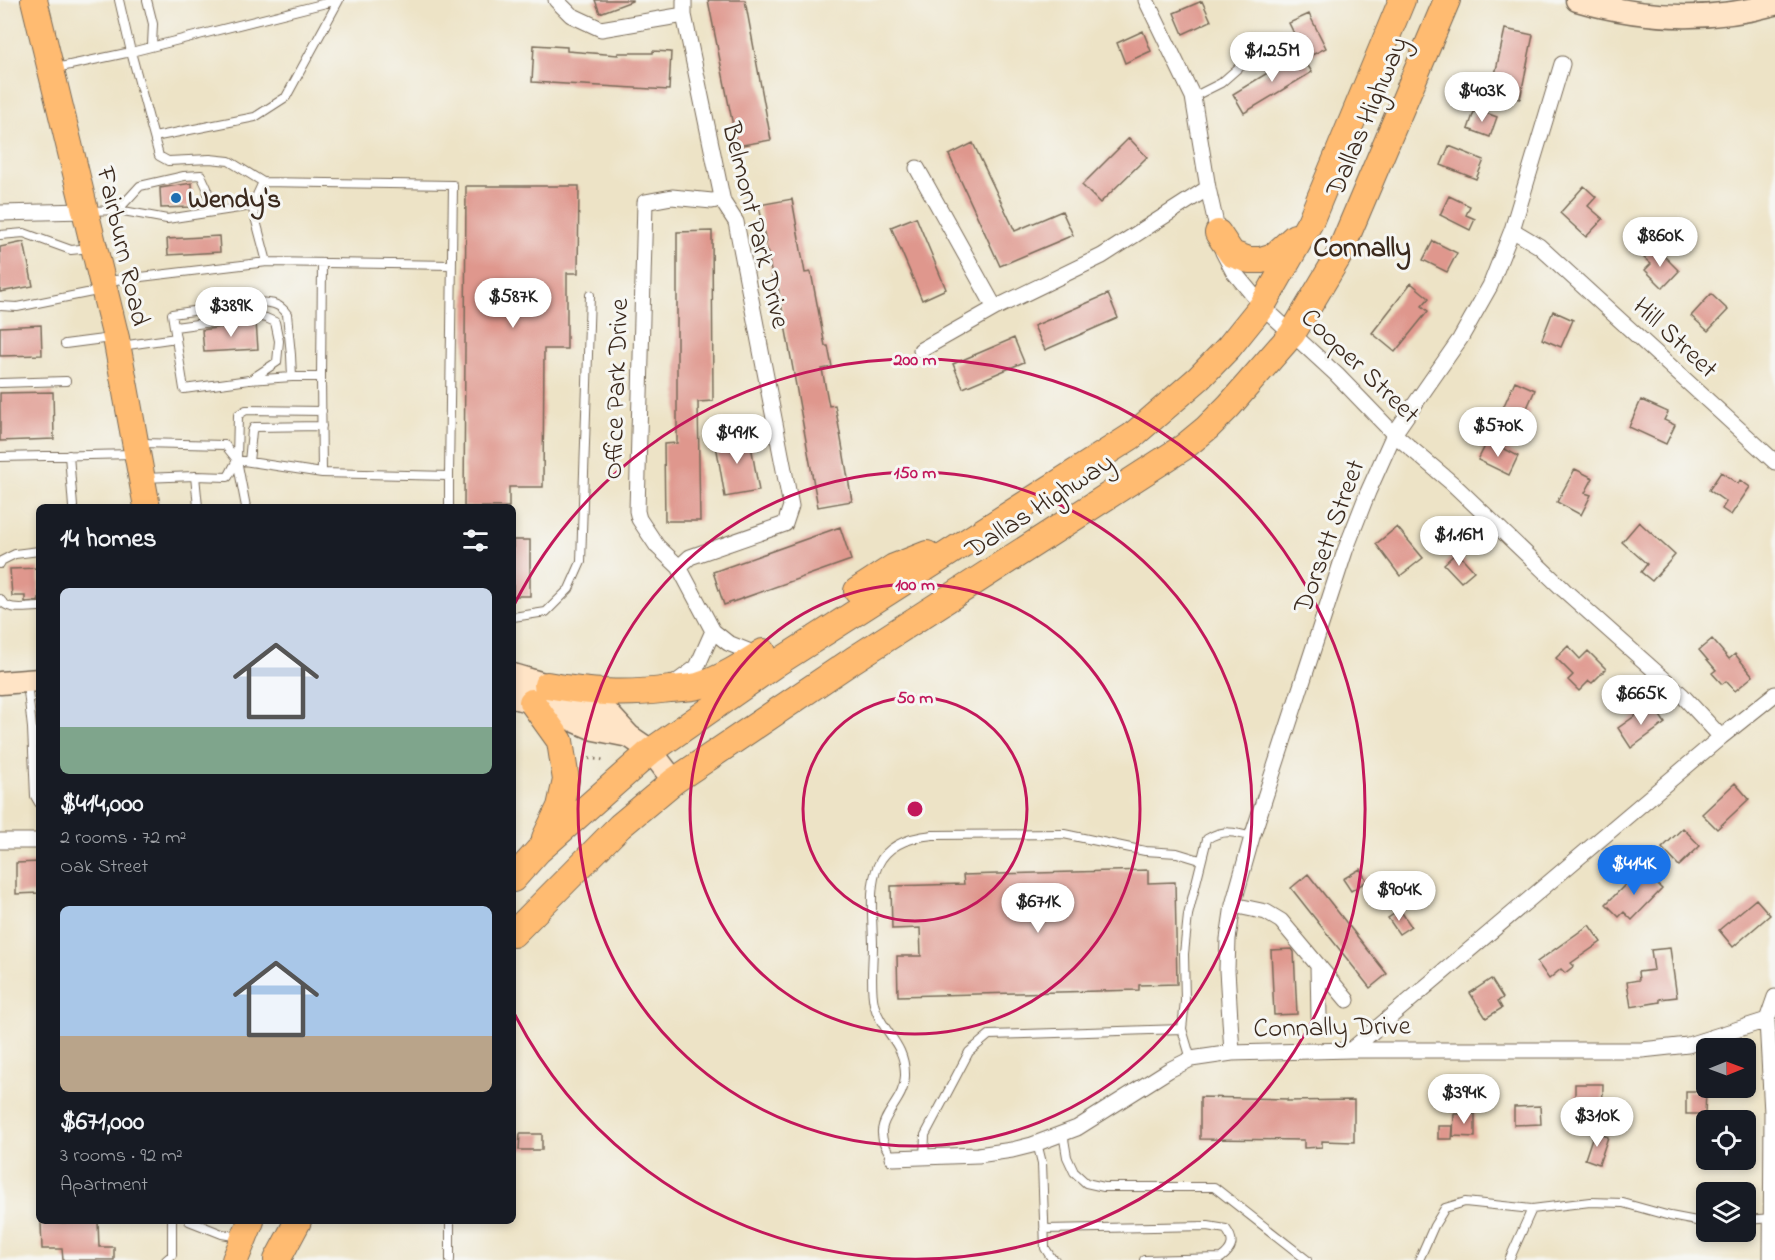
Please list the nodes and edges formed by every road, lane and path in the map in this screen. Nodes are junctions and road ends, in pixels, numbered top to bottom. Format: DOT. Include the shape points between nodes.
graph roads {
  1 [pos="34,0"];
  2 [pos="119,0"];
  3 [pos="147,0"];
  4 [pos="338,0"];
  5 [pos="556,0"];
  6 [pos="1146,0"];
  7 [pos="1402,0"];
  8 [pos="1458,0"];
  9 [pos="1577,0"];
  10 [pos="1775,4"];
  11 [pos="684,8"];
  12 [pos="1443,11"];
  13 [pos="1270,40"];
  14 [pos="152,45"];
  15 [pos="131,52"];
  16 [pos="1562,64"];
  17 [pos="51,69"];
  18 [pos="1193,97"];
  19 [pos="154,138"];
  20 [pos="917,168"];
  21 [pos="263,182"];
  22 [pos="1208,188"];
  23 [pos="722,199"];
  24 [pos="252,206"];
  25 [pos="118,210"];
  26 [pos="86,212"];
  27 [pos="211,212"];
  28 [pos="0,213"];
  29 [pos="1310,222"];
  30 [pos="1512,230"];
  31 [pos="1218,233"];
  32 [pos="0,235"];
  33 [pos="94,248"];
  34 [pos="267,262"];
  35 [pos="322,263"];
  36 [pos="452,265"];
  37 [pos="103,286"];
  38 [pos="590,295"];
  39 [pos="0,306"];
  40 [pos="1262,306"];
  41 [pos="995,308"];
  42 [pos="175,327"];
  43 [pos="1292,334"];
  44 [pos="176,338"];
  45 [pos="116,342"];
  46 [pos="65,344"];
  47 [pos="921,350"];
  48 [pos="292,377"];
  49 [pos="321,377"];
  50 [pos="249,380"];
  51 [pos="66,381"];
  52 [pos="0,383"];
  53 [pos="322,411"];
  54 [pos="322,426"];
  55 [pos="1394,434"];
  56 [pos="69,455"];
  57 [pos="0,457"];
  58 [pos="139,459"];
  59 [pos="237,460"];
  60 [pos="249,462"];
  61 [pos="1775,462"];
  62 [pos="322,473"];
  63 [pos="195,476"];
  64 [pos="449,476"];
  65 [pos="73,504"];
  66 [pos="146,504"];
  67 [pos="198,504"];
  68 [pos="245,504"];
  69 [pos="448,504"];
  70 [pos="980,533"];
  71 [pos="36,551"];
  72 [pos="0,564"];
  73 [pos="679,567"];
  74 [pos="0,598"];
  75 [pos="36,607"];
  76 [pos="516,617"];
  77 [pos="713,631"];
  78 [pos="758,655"];
  79 [pos="516,678"];
  80 [pos="33,681"];
  81 [pos="0,683"];
  82 [pos="666,690"];
  83 [pos="531,694"];
  84 [pos="1775,694"];
  85 [pos="35,728"];
  86 [pos="1721,737"];
  87 [pos="651,751"];
  88 [pos="607,754"];
  89 [pos="574,757"];
  90 [pos="605,760"];
  91 [pos="602,767"];
  92 [pos="674,781"];
  93 [pos="36,798"];
  94 [pos="1252,837"];
  95 [pos="0,841"];
  96 [pos="36,841"];
  97 [pos="538,851"];
  98 [pos="1200,860"];
  99 [pos="516,876"];
  100 [pos="1233,905"];
  101 [pos="516,931"];
  102 [pos="1318,965"];
  103 [pos="1775,997"];
  104 [pos="1347,1000"];
  105 [pos="1319,1017"];
  106 [pos="1767,1020"];
  107 [pos="1182,1029"];
  108 [pos="1351,1050"];
  109 [pos="1232,1053"];
  110 [pos="1191,1059"];
  111 [pos="1063,1133"];
  112 [pos="1037,1143"];
  113 [pos="924,1157"];
  114 [pos="893,1158"];
  115 [pos="1532,1209"];
  116 [pos="1772,1218"];
  117 [pos="1756,1219"];
  118 [pos="1696,1221"];
  119 [pos="172,1224"];
  120 [pos="197,1224"];
  121 [pos="296,1224"];
  122 [pos="450,1224"];
  123 [pos="1044,1229"];
  124 [pos="243,1240"];
  125 [pos="166,1260"];
  126 [pos="277,1260"];
  127 [pos="450,1260"];
  128 [pos="1055,1260"];
  129 [pos="1144,1260"];
  130 [pos="1307,1260"];
  131 [pos="1419,1260"];
  132 [pos="1509,1260"];
  133 [pos="1771,1260"];
  1 -- 17 [label="main road, Fairburn Road"];
  2 -- 15 [label="lane"];
  3 -- 14 [label="lane" via="153,24"];
  4 -- 14 [label="lane"];
  4 -- 19 [label="lane" via="286,97 255,117"];
  5 -- 11 [label="street" via="571,15 600,29"];
  6 -- 18 [label="street, Cooper Street"];
  7 -- 29 [label="main road, Dallas Highway"];
  8 -- 12 [label="main road, Dallas Highway"];
  9 -- 10 [label="street" via="1684,17"];
  11 -- 23 [label="street, Belmont Park Drive"];
  12 -- 43 [label="main road, Dallas Highway" via="1338,257"];
  13 -- 18 [label="lane" via="1221,83"];
  14 -- 15 [label="lane"];
  15 -- 17 [label="lane"];
  15 -- 19 [label="lane"];
  16 -- 30 [label="street, Dorsett Street"];
  17 -- 26 [label="main road, Fairburn Road"];
  18 -- 22 [label="street, Cooper Street"];
  19 -- 21 [label="lane" via="159,156 168,161 229,161"];
  20 -- 41 [label="street"];
  21 -- 24 [label="lane"];
  21 -- 36 [label="lane" via="453,185"];
  22 -- 31 [label="street, Cooper Street"];
  22 -- 41 [label="street" via="1102,256"];
  23 -- 73 [label="street, Belmont Park Drive" via="736,222 791,506 785,524 690,557"];
  23 -- 73 [label="street, Office Park Drive" via="672,197 645,202 637,511 657,546"];
  24 -- 27 [label="lane"];
  24 -- 34 [label="lane"];
  25 -- 26 [label="lane"];
  25 -- 27 [label="lane" via="167,219"];
  25 -- 27 [label="lane" via="140,186 201,176"];
  26 -- 28 [label="street"];
  26 -- 33 [label="main road, Fairburn Road"];
  29 -- 31 [label="main road" via="1274,256 1261,260 1232,254"];
  29 -- 40 [label="main road, Dallas Highway"];
  30 -- 55 [label="street, Dorsett Street" via="1490,286 1460,339"];
  30 -- 61 [label="street, Hill Street" via="1539,246"];
  31 -- 40 [label="street, Cooper Street" via="1233,272"];
  32 -- 33 [label="lane" via="24,233 71,250"];
  33 -- 37 [label="main road, Fairburn Road"];
  34 -- 35 [label="lane"];
  34 -- 37 [label="lane"];
  35 -- 36 [label="lane"];
  35 -- 49 [label="lane"];
  36 -- 64 [label="lane"];
  37 -- 39 [label="lane" via="17,307"];
  37 -- 45 [label="main road, Fairburn Road"];
  38 -- 76 [label="lane" via="581,562 569,589 546,612"];
  40 -- 43 [label="street, Cooper Street"];
  40 -- 70 [label="main road, Dallas Highway" via="1199,378 1132,436"];
  41 -- 47 [label="street"];
  42 -- 44 [label="lane"];
  42 -- 48 [label="lane" via="172,314 275,303 286,314"];
  42 -- 50 [label="lane" via="257,316 275,322 277,362"];
  43 -- 55 [label="street, Cooper Street"];
  43 -- 92 [label="main road, Dallas Highway" via="1229,406 1184,447 853,660"];
  44 -- 45 [label="lane"];
  44 -- 50 [label="lane" via="184,389"];
  45 -- 46 [label="lane"];
  45 -- 58 [label="main road, Fairburn Road"];
  48 -- 49 [label="lane"];
  48 -- 50 [label="lane"];
  49 -- 53 [label="lane"];
  51 -- 52 [label="lane"];
  53 -- 54 [label="lane"];
  53 -- 59 [label="lane" via="241,412"];
  54 -- 60 [label="lane" via="258,425 252,431"];
  54 -- 62 [label="lane"];
  55 -- 86 [label="street, Cooper Street" via="1682,695"];
  55 -- 94 [label="street, Dorsett Street" via="1345,551"];
  56 -- 57 [label="lane"];
  56 -- 58 [label="lane"];
  56 -- 65 [label="lane"];
  58 -- 59 [label="lane" via="225,445"];
  58 -- 63 [label="lane"];
  58 -- 66 [label="main road, Fairburn Road"];
  59 -- 60 [label="lane"];
  59 -- 63 [label="lane" via="228,477"];
  59 -- 68 [label="lane"];
  60 -- 62 [label="lane"];
  62 -- 64 [label="lane"];
  63 -- 67 [label="lane"];
  64 -- 69 [label="lane"];
  70 -- 78 [label="main road" via="894,567"];
  70 -- 87 [label="main road, Dallas Highway" via="777,663"];
  71 -- 72 [label="lane" via="15,554"];
  73 -- 77 [label="street, Office Park Drive"];
  74 -- 75 [label="lane" via="11,608"];
  77 -- 78 [label="street, Office Park Drive" via="728,644"];
  77 -- 82 [label="street" via="697,667"];
  78 -- 82 [label="main road" via="740,668 698,686"];
  79 -- 83 [label="street"];
  80 -- 81 [label="street"];
  80 -- 85 [label="lane"];
  82 -- 83 [label="main road"];
  83 -- 87 [label="street" via="606,711 629,736"];
  83 -- 97 [label="main road" via="560,741 566,780 560,807"];
  84 -- 86 [label="street"];
  85 -- 93 [label="lane"];
  86 -- 108 [label="street"];
  87 -- 92 [label="street"];
  87 -- 97 [label="main road, Dallas Highway"];
  88 -- 90 [label="path"];
  89 -- 90 [label="path"];
  90 -- 91 [label="path"];
  92 -- 101 [label="main road, Dallas Highway" via="620,826"];
  94 -- 98 [label="lane" via="1233,831 1218,832 1207,839"];
  94 -- 100 [label="street, Dorsett Street"];
  95 -- 96 [label="street"];
  97 -- 99 [label="main road, Dallas Highway"];
  98 -- 107 [label="lane" via="1188,915"];
  98 -- 114 [label="lane" via="1064,834 933,835 912,837 892,846 879,863 872,883 874,1003 880,1023 896,1040 906,1076 881,1130 884,1146"];
  100 -- 102 [label="street" via="1266,912 1281,921"];
  100 -- 109 [label="street, Dorsett Street" via="1227,970"];
  102 -- 104 [label="street"];
  102 -- 105 [label="street"];
  103 -- 106 [label="street"];
  106 -- 108 [label="street, Connally Drive" via="1688,1045 1642,1050"];
  106 -- 116 [label="street"];
  107 -- 110 [label="lane"];
  107 -- 113 [label="lane" via="989,1035 969,1052 963,1063 925,1135"];
  108 -- 109 [label="street, Connally Drive"];
  109 -- 110 [label="street, Connally Drive"];
  110 -- 111 [label="street, Connally Drive"];
  111 -- 112 [label="street, Connally Drive"];
  111 -- 130 [label="lane" via="1067,1157 1074,1172 1086,1183 1104,1187 1215,1187"];
  112 -- 113 [label="street, Connally Drive" via="978,1155"];
  112 -- 123 [label="lane" via="1042,1163"];
  113 -- 114 [label="street, Connally Drive"];
  115 -- 118 [label="lane" via="1590,1202 1623,1203"];
  115 -- 131 [label="lane" via="1465,1202 1445,1208"];
  115 -- 132 [label="lane"];
  116 -- 117 [label="lane"];
  116 -- 133 [label="street"];
  119 -- 125 [label="lane" via="172,1255"];
  120 -- 124 [label="lane"];
  121 -- 126 [label="main road"];
  122 -- 127 [label="lane"];
  123 -- 128 [label="lane" via="1045,1248"];
  123 -- 129 [label="lane" via="1208,1226 1226,1229 1231,1236 1230,1251 1221,1258"];
}
